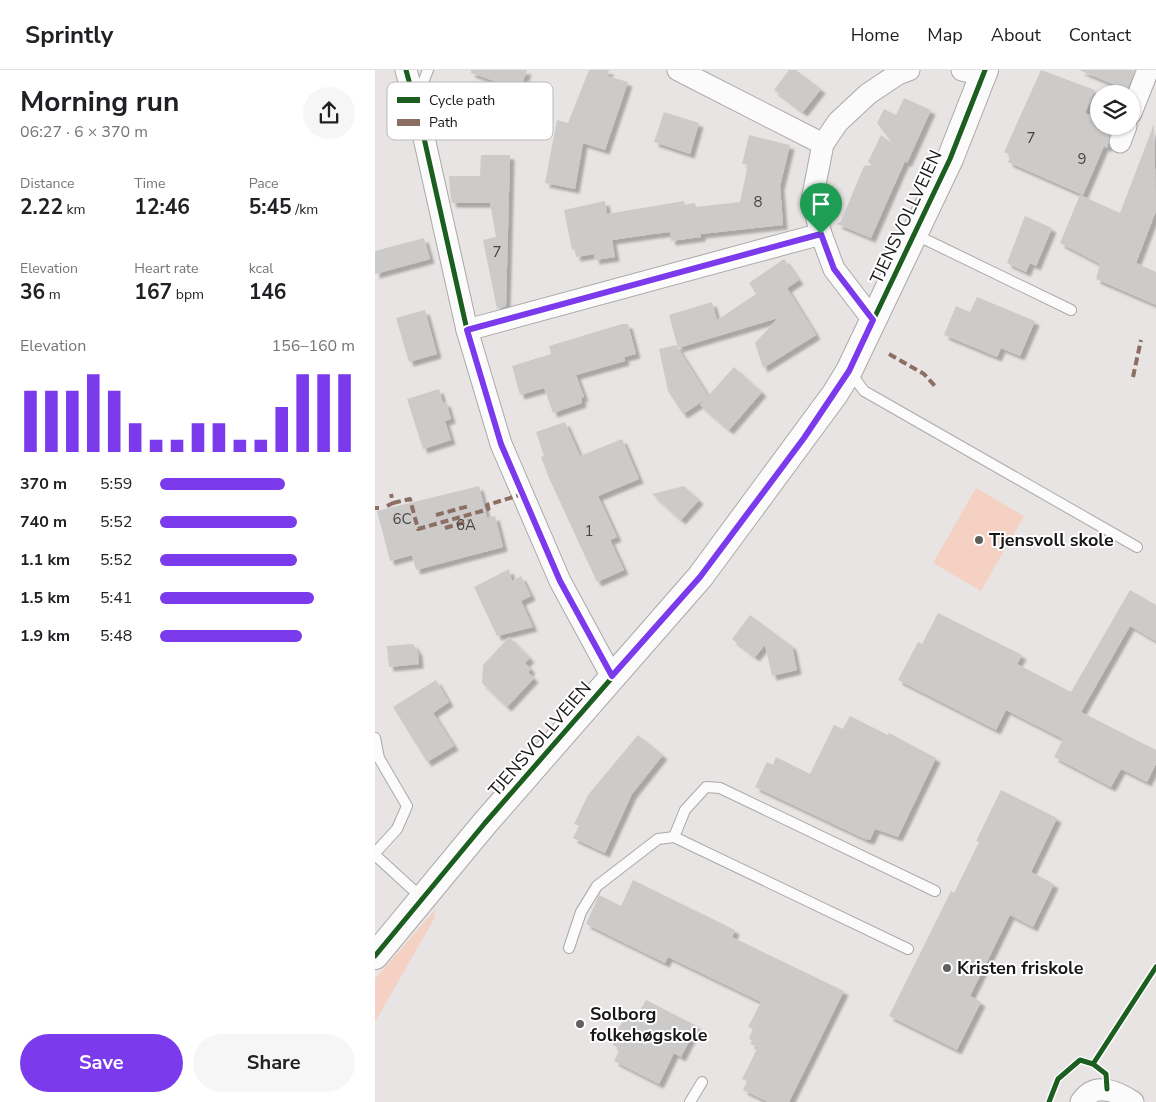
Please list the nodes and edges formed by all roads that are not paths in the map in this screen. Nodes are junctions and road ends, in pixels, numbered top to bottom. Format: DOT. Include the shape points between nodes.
graph roads {
  1 [pos="428,70"];
  2 [pos="678,70"];
  3 [pos="1148,70"];
  4 [pos="901,71"];
  5 [pos="977,72"];
  6 [pos="423,82"];
  7 [pos="1140,91"];
  8 [pos="425,140"];
  9 [pos="823,144"];
  10 [pos="821,234"];
  11 [pos="913,234"];
  12 [pos="1071,310"];
  13 [pos="873,320"];
  14 [pos="467,330"];
  15 [pos="849,371"];
  16 [pos="1137,547"];
  17 [pos="612,676"];
  18 [pos="375,738"];
  19 [pos="674,837"];
  20 [pos="375,854"];
  21 [pos="935,891"];
  22 [pos="422,898"];
  23 [pos="569,948"];
  24 [pos="908,948"];
  25 [pos="375,956"];
  26 [pos="702,1082"];
  27 [pos="691,1102"];
  28 [pos="1081,1102"];
  29 [pos="1133,1102"];
  1 -- 6 [label="lane"];
  2 -- 9 [label="street"];
  3 -- 7 [label="street"];
  4 -- 9 [label="street" via="838,122"];
  5 -- 11 [label="street, TJENSVOLLVEIEN" via="950,159"];
  8 -- 14 [label="street"];
  9 -- 10 [label="street" via="812,200"];
  10 -- 13 [label="street" via="834,269"];
  10 -- 14 [label="street"];
  11 -- 12 [label="lane, TJENSVOLLVEIEN"];
  11 -- 13 [label="street, TJENSVOLLVEIEN"];
  13 -- 15 [label="street, TJENSVOLLVEIEN"];
  14 -- 17 [label="street" via="501,444 560,581"];
  15 -- 16 [label="lane" via="863,391"];
  15 -- 17 [label="street, TJENSVOLLVEIEN" via="804,438 700,577"];
  17 -- 22 [label="street, TJENSVOLLVEIEN"];
  18 -- 20 [label="lane" via="379,758 407,806 397,829"];
  19 -- 21 [label="lane" via="685,810 706,787 720,788"];
  19 -- 23 [label="lane" via="658,839 597,886 581,912"];
  19 -- 24 [label="lane"];
  20 -- 22 [label="lane"];
  22 -- 25 [label="street, TJENSVOLLVEIEN"];
  26 -- 27 [label="lane"];
  28 -- 29 [label="street" via="1097,1089 1107,1089"];
}
